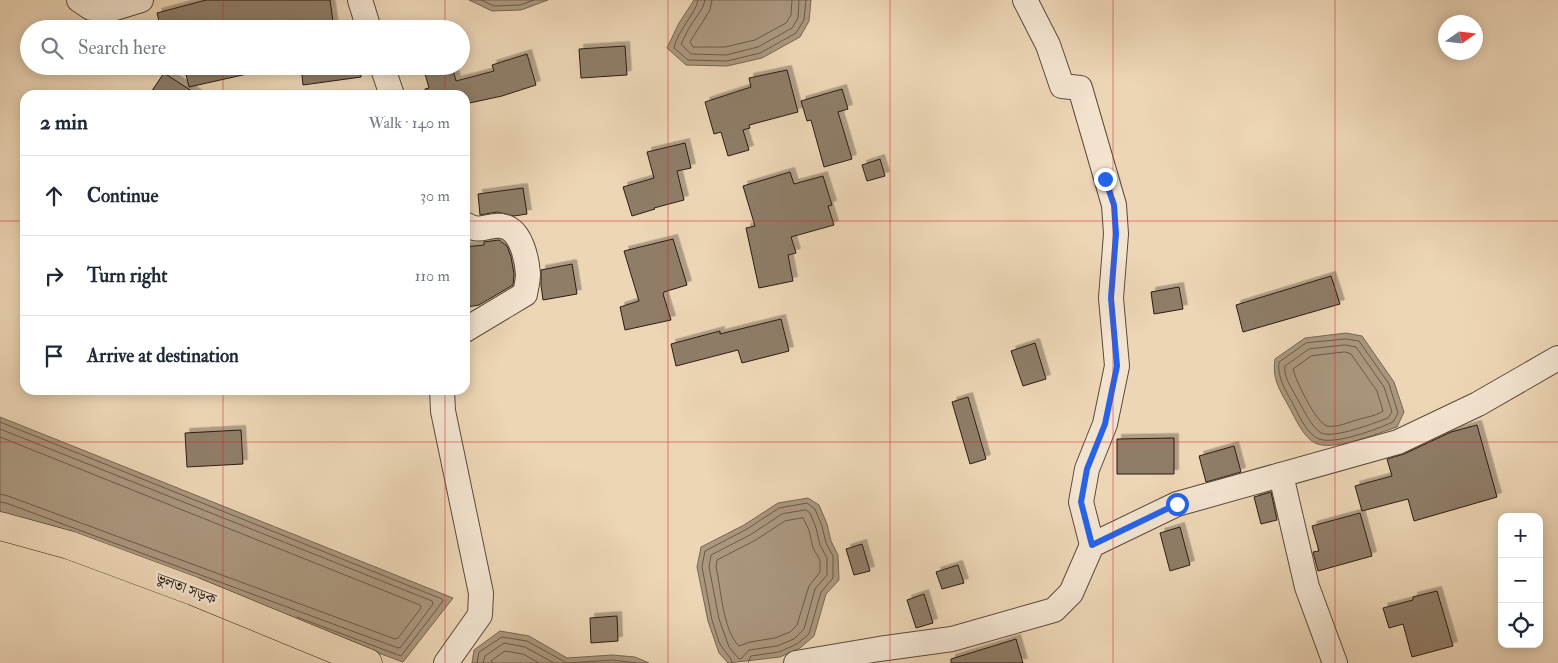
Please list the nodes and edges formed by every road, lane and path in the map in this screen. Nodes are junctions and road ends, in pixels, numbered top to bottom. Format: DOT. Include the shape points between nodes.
graph roads {
  1 [pos="79,0"];
  2 [pos="141,0"];
  3 [pos="360,0"];
  4 [pos="1025,0"];
  5 [pos="366,20"];
  6 [pos="385,75"];
  7 [pos="390,90"];
  8 [pos="470,227"];
  9 [pos="470,327"];
  10 [pos="1558,358"];
  11 [pos="442,395"];
  12 [pos="1281,475"];
  13 [pos="0,526"];
  14 [pos="1092,545"];
  15 [pos="368,663"];
  16 [pos="446,663"];
  17 [pos="796,663"];
  18 [pos="1335,663"];
  1 -- 2 [label="street" via="91,8 115,8"];
  3 -- 5 [label="street"];
  4 -- 14 [label="street" via="1048,44 1062,86 1080,88 1114,205 1116,234 1111,298 1117,366 1105,424 1087,469 1081,502"];
  6 -- 7 [label="street"];
  8 -- 9 [label="street" via="503,226 513,231 524,248 528,275 525,294"];
  10 -- 12 [label="street" via="1478,404 1398,442"];
  11 -- 16 [label="street" via="481,593 480,615"];
  12 -- 14 [label="street" via="1177,504"];
  12 -- 18 [label="street" via="1306,587"];
  13 -- 15 [label="highway, ভুলতা সড়ক" via="69,545 166,581"];
  14 -- 17 [label="street" via="1071,593 1054,610 952,639"];
}
